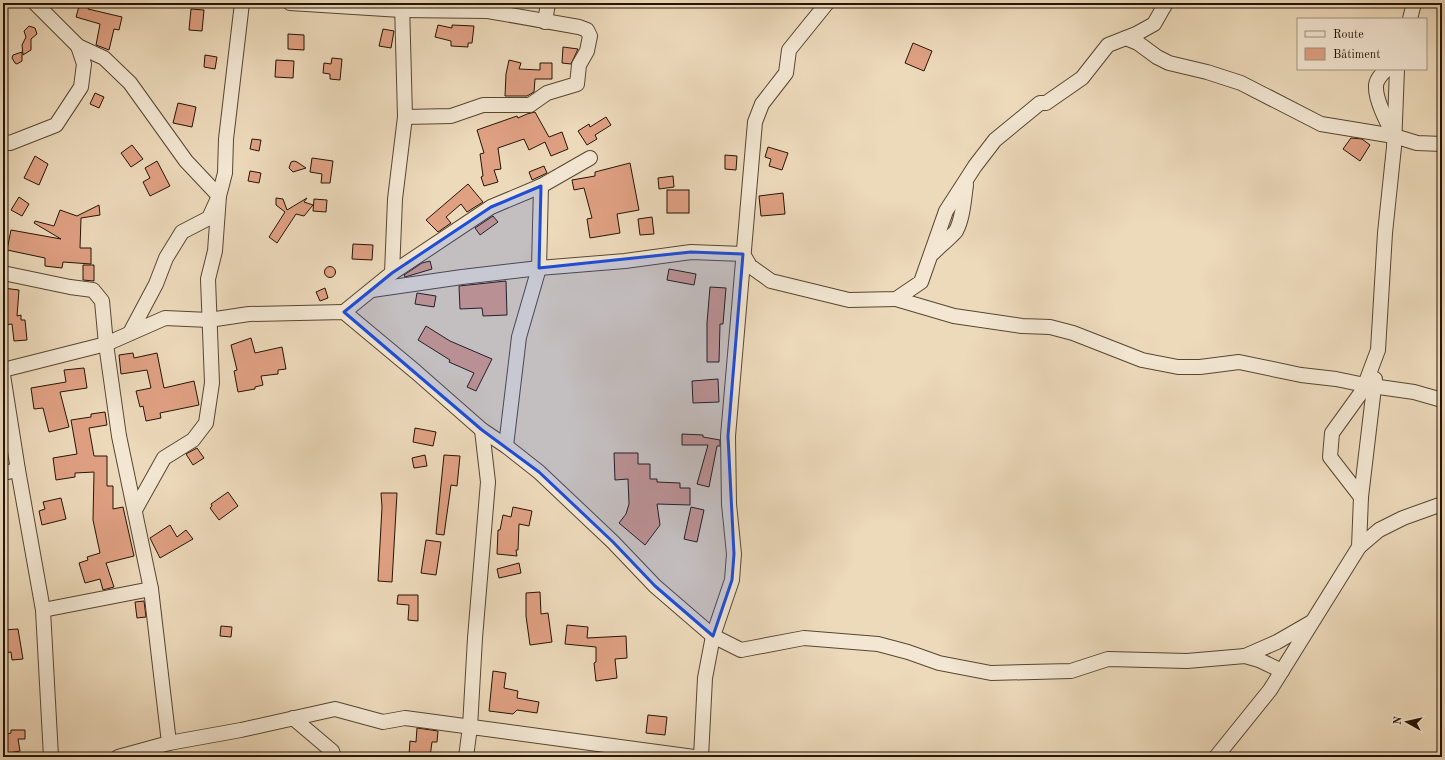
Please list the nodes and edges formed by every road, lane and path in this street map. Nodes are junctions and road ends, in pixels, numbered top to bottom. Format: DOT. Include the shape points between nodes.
graph roads {
  1 [pos="242,3"];
  2 [pos="290,3"];
  3 [pos="548,3"];
  4 [pos="827,3"];
  5 [pos="1166,3"];
  6 [pos="1414,3"];
  7 [pos="38,4"];
  8 [pos="401,7"];
  9 [pos="1410,18"];
  10 [pos="544,22"];
  11 [pos="1126,38"];
  12 [pos="78,46"];
  13 [pos="1385,70"];
  14 [pos="1397,70"];
  15 [pos="405,117"];
  16 [pos="1394,136"];
  17 [pos="3,142"];
  18 [pos="1442,144"];
  19 [pos="590,158"];
  20 [pos="541,186"];
  21 [pos="218,196"];
  22 [pos="743,254"];
  23 [pos="539,268"];
  24 [pos="3,273"];
  25 [pos="392,273"];
  26 [pos="372,290"];
  27 [pos="896,299"];
  28 [pos="344,312"];
  29 [pos="209,320"];
  30 [pos="130,333"];
  31 [pos="106,344"];
  32 [pos="3,370"];
  33 [pos="3,375"];
  34 [pos="1369,386"];
  35 [pos="1442,400"];
  36 [pos="482,430"];
  37 [pos="506,446"];
  38 [pos="18,470"];
  39 [pos="3,473"];
  40 [pos="1361,497"];
  41 [pos="1442,504"];
  42 [pos="135,510"];
  43 [pos="1359,547"];
  44 [pos="151,589"];
  45 [pos="43,610"];
  46 [pos="1312,622"];
  47 [pos="713,636"];
  48 [pos="1245,656"];
  49 [pos="1282,671"];
  50 [pos="293,718"];
  51 [pos="470,727"];
  52 [pos="169,743"];
  53 [pos="51,757"];
  54 [pos="118,757"];
  55 [pos="334,757"];
  56 [pos="466,757"];
  57 [pos="694,757"];
  58 [pos="701,757"];
  59 [pos="1216,757"];
  1 -- 21 [label="street" via="226,139 225,173"];
  2 -- 8 [label="street"];
  3 -- 10 [label="street"];
  4 -- 22 [label="street" via="789,50 786,73 762,104 755,122"];
  5 -- 11 [label="street" via="1154,24"];
  6 -- 9 [label="street"];
  7 -- 12 [label="street"];
  8 -- 10 [label="street" via="488,11"];
  8 -- 15 [label="street"];
  10 -- 15 [label="street" via="579,27 586,30 590,36 579,65 577,84 548,93 530,105 483,105 451,116"];
  11 -- 16 [label="street" via="1138,43 1157,58 1241,84 1321,124"];
  11 -- 27 [label="street" via="1108,45 1082,78 1046,103 1040,103 995,140 946,212 921,282"];
  12 -- 17 [label="street" via="84,64 81,87 56,125 10,143"];
  12 -- 21 [label="street" via="104,58 130,83 186,161"];
  13 -- 16 [label="street" via="1379,77 1376,88"];
  14 -- 16 [label="street"];
  15 -- 25 [label="street" via="395,199"];
  16 -- 18 [label="street" via="1417,143"];
  16 -- 34 [label="street" via="1378,350"];
  19 -- 20 [label="street"];
  20 -- 23 [label="street"];
  20 -- 25 [label="street" via="491,207"];
  21 -- 29 [label="street" via="215,251 208,279"];
  21 -- 30 [label="street" via="209,218 182,232 166,258 156,284"];
  22 -- 23 [label="street" via="691,252 625,261"];
  22 -- 27 [label="street" via="750,266 771,282 849,300"];
  22 -- 47 [label="street" via="728,436 732,580"];
  23 -- 26 [label="street"];
  23 -- 37 [label="street" via="519,337"];
  24 -- 31 [label="street" via="93,290 102,301"];
  25 -- 26 [label="street"];
  26 -- 28 [label="street"];
  27 -- 34 [label="street" via="954,316 1022,326 1050,327 1073,333 1142,360 1178,367 1239,362 1265,369"];
  28 -- 29 [label="street" via="249,314"];
  28 -- 36 [label="street"];
  29 -- 30 [label="street" via="165,318"];
  29 -- 42 [label="street" via="212,384 206,423 193,440 164,458"];
  30 -- 31 [label="street"];
  31 -- 32 [label="street"];
  31 -- 42 [label="street" via="119,436"];
  33 -- 38 [label="street"];
  34 -- 35 [label="street" via="1414,392"];
  34 -- 40 [label="street"];
  34 -- 40 [label="street" via="1363,390 1332,433 1330,457"];
  36 -- 37 [label="street"];
  36 -- 51 [label="street" via="488,482"];
  37 -- 47 [label="street" via="539,472 655,586"];
  38 -- 39 [label="street"];
  38 -- 45 [label="street"];
  40 -- 43 [label="street"];
  41 -- 43 [label="street" via="1379,530"];
  42 -- 44 [label="street"];
  43 -- 46 [label="street"];
  44 -- 45 [label="street"];
  44 -- 52 [label="street"];
  45 -- 53 [label="street"];
  46 -- 48 [label="street"];
  46 -- 49 [label="street"];
  47 -- 48 [label="street" via="741,650 804,638 878,644 939,663 991,673 1071,671 1108,659 1187,661"];
  47 -- 58 [label="street" via="705,678"];
  48 -- 49 [label="street"];
  49 -- 59 [label="street" via="1270,690"];
  50 -- 51 [label="street" via="335,709 383,722 405,718"];
  50 -- 52 [label="street"];
  50 -- 55 [label="street" via="332,751"];
  51 -- 56 [label="street"];
  51 -- 57 [label="street"];
  52 -- 54 [label="street"];
}
